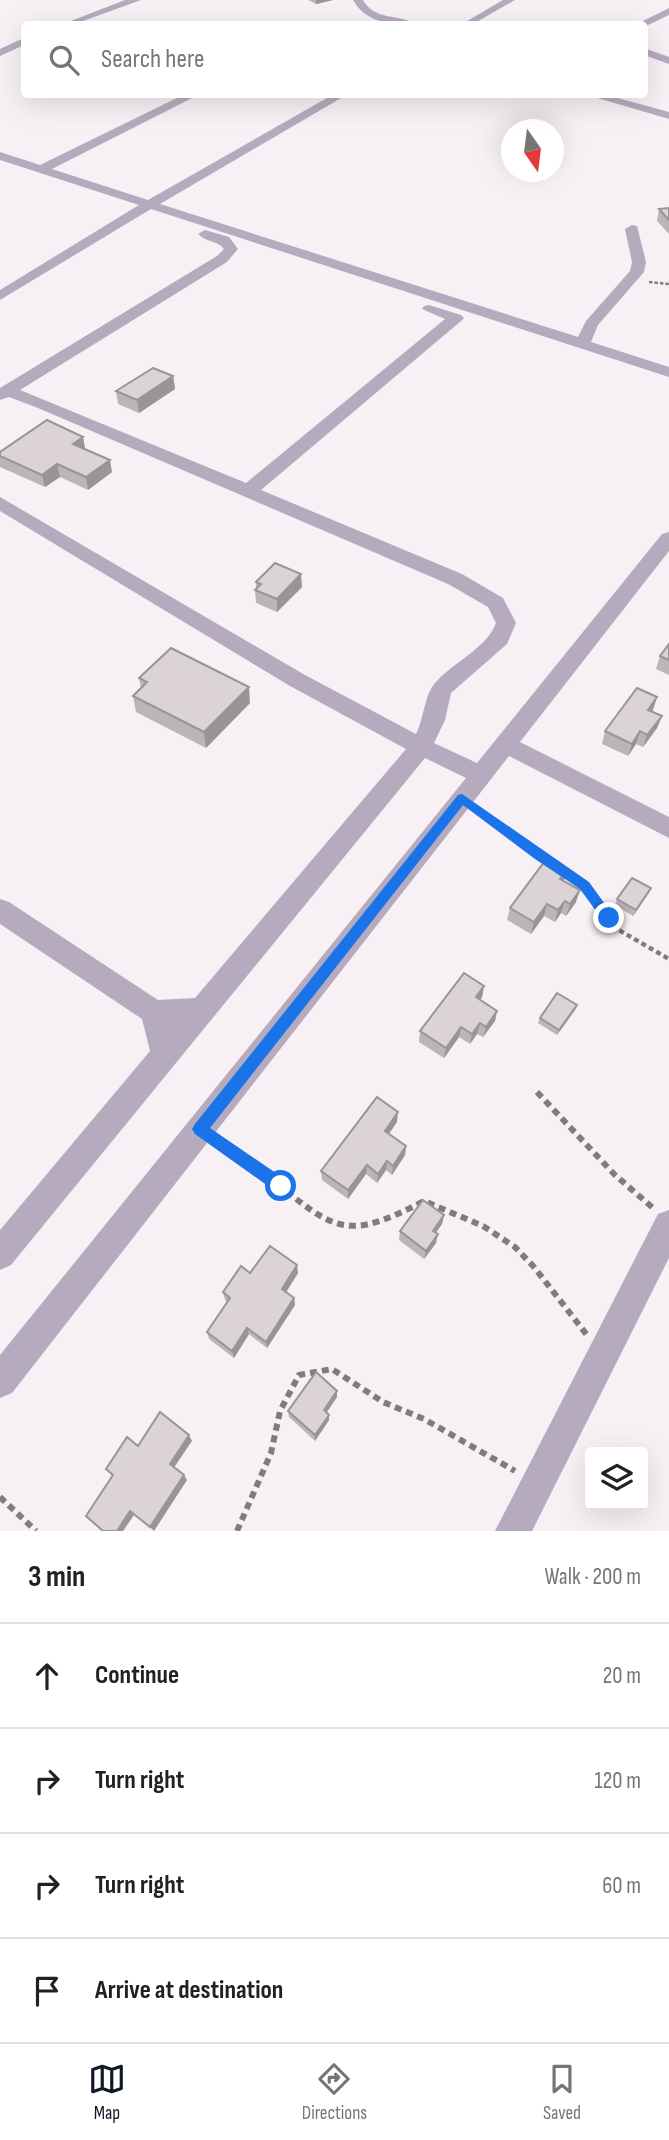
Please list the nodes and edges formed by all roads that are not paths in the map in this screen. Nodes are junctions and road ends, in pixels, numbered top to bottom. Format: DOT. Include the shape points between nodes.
graph roads {
  1 [pos="136,0"];
  2 [pos="358,0"];
  3 [pos="510,0"];
  4 [pos="669,11"];
  5 [pos="76,21"];
  6 [pos="398,21"];
  7 [pos="472,21"];
  8 [pos="648,21"];
  9 [pos="21,42"];
  10 [pos="648,52"];
  11 [pos="0,53"];
  12 [pos="669,61"];
  13 [pos="187,98"];
  14 [pos="336,98"];
  15 [pos="603,98"];
  16 [pos="668,116"];
  17 [pos="0,156"];
  18 [pos="41,169"];
  19 [pos="146,207"];
  20 [pos="632,229"];
  21 [pos="224,240"];
  22 [pos="0,296"];
  23 [pos="583,343"];
  24 [pos="669,372"];
  25 [pos="4,393"];
  26 [pos="247,491"];
  27 [pos="0,503"];
  28 [pos="669,538"];
  29 [pos="505,744"];
  30 [pos="420,748"];
  31 [pos="481,775"];
  32 [pos="669,828"];
  33 [pos="0,910"];
  34 [pos="201,1010"];
  35 [pos="154,1013"];
  36 [pos="165,1054"];
  37 [pos="664,1220"];
  38 [pos="0,1254"];
  39 [pos="0,1381"];
  40 [pos="513,1531"];
  1 -- 5 [label="street"];
  2 -- 6 [label="street" via="369,14"];
  3 -- 7 [label="street"];
  4 -- 8 [label="street"];
  9 -- 11 [label="street"];
  10 -- 12 [label="street"];
  13 -- 18 [label="street"];
  14 -- 19 [label="street"];
  15 -- 16 [label="street"];
  17 -- 18 [label="street"];
  18 -- 19 [label="street"];
  19 -- 21 [label="street"];
  19 -- 22 [label="street"];
  19 -- 23 [label="street"];
  20 -- 23 [label="street" via="637,272 591,324"];
  21 -- 25 [label="street" via="232,249 222,259"];
  21 -- 26 [label="street" via="456,318"];
  23 -- 24 [label="street"];
  25 -- 26 [label="street" via="44,404"];
  26 -- 30 [label="street" via="455,579 496,603 506,623 500,639 441,690"];
  27 -- 30 [label="street" via="262,660"];
  28 -- 29 [label="street"];
  29 -- 31 [label="street"];
  29 -- 32 [label="street"];
  30 -- 31 [label="street"];
  30 -- 34 [label="street"];
  31 -- 39 [label="street"];
  33 -- 35 [label="street"];
  34 -- 35 [label="street"];
  34 -- 36 [label="street"];
  35 -- 36 [label="street"];
  36 -- 38 [label="street"];
  37 -- 40 [label="street" via="604,1353"];
}
